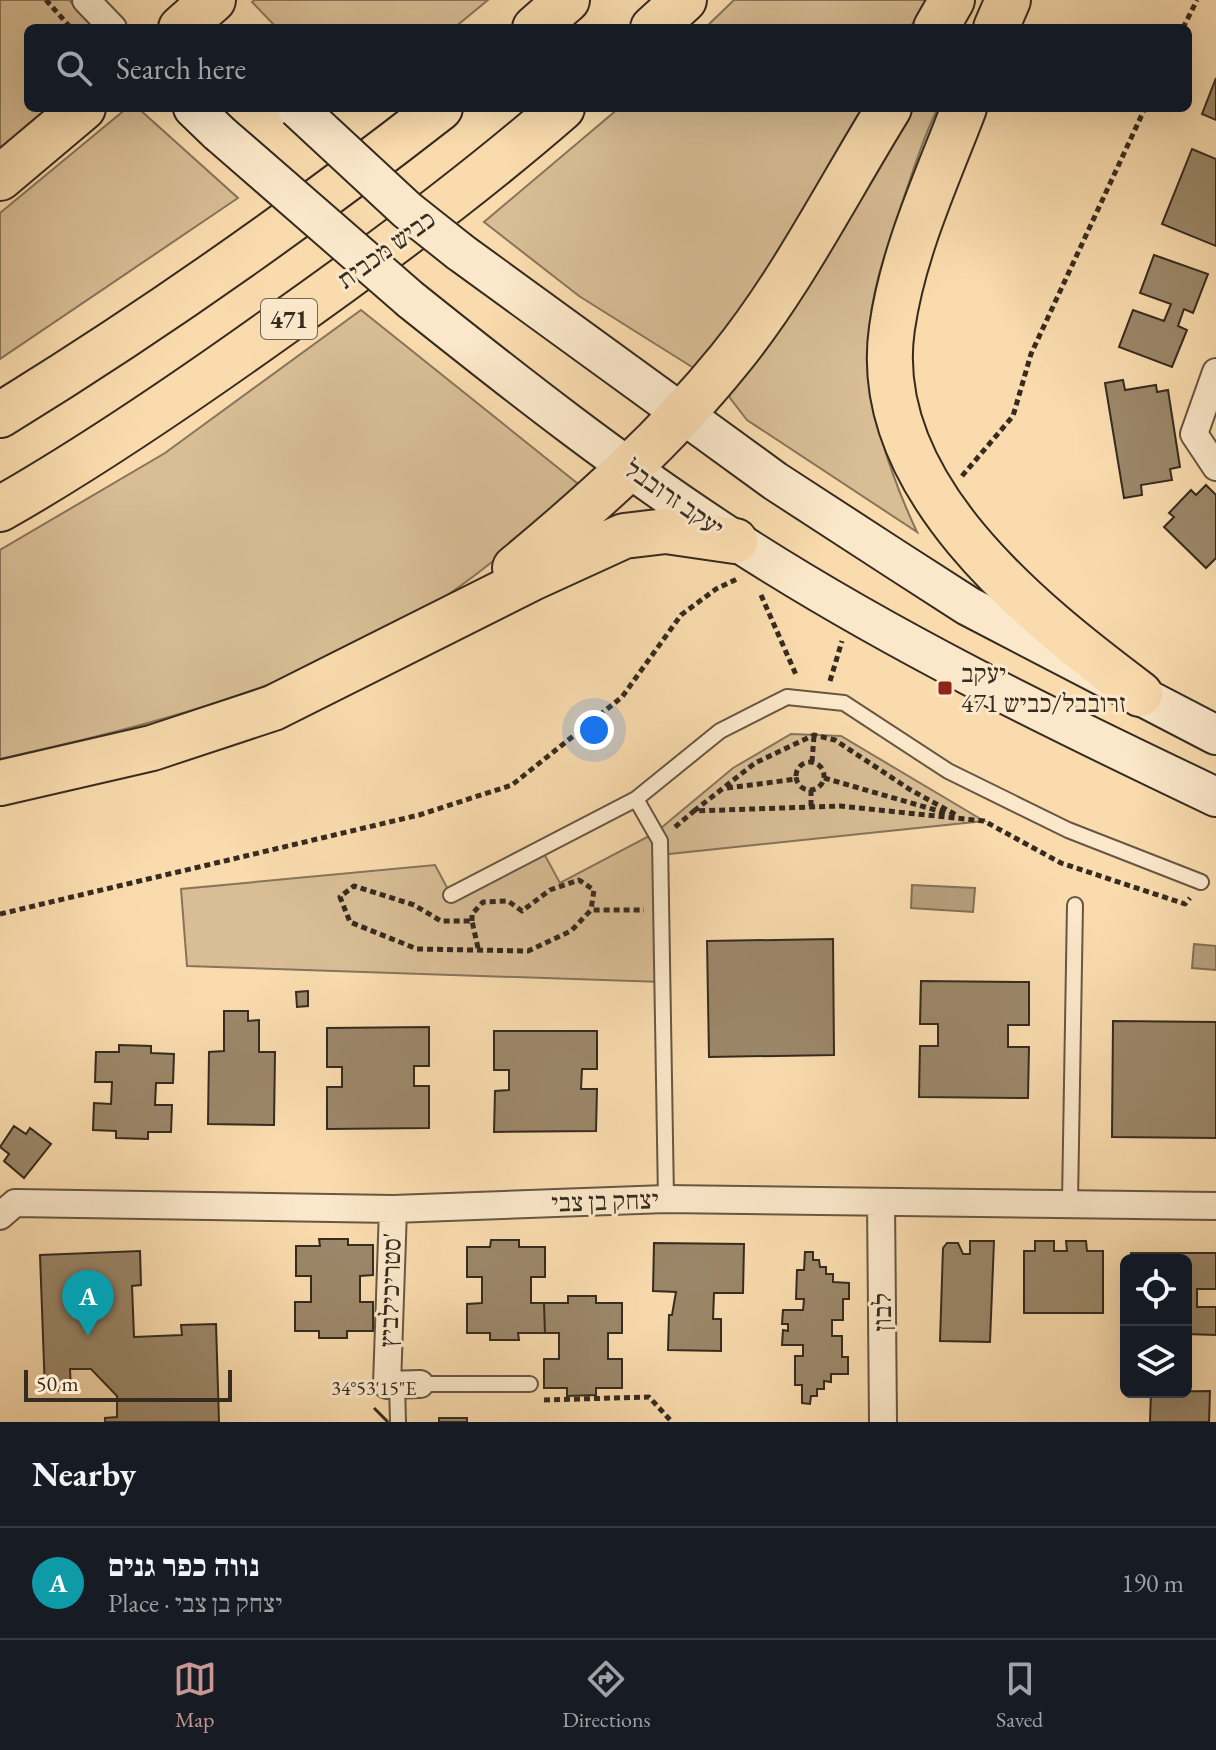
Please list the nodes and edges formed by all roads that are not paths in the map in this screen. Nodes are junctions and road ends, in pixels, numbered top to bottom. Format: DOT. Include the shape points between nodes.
graph roads {
  1 [pos="86,0"];
  2 [pos="567,0"];
  3 [pos="684,0"];
  4 [pos="952,0"];
  5 [pos="1008,0"];
  6 [pos="109,24"];
  7 [pos="540,24"];
  8 [pos="657,24"];
  9 [pos="938,24"];
  10 [pos="998,24"];
  11 [pos="78,112"];
  12 [pos="301,112"];
  13 [pos="435,112"];
  14 [pos="557,112"];
  15 [pos="887,112"];
  16 [pos="962,112"];
  17 [pos="206,120"];
  18 [pos="0,178"];
  19 [pos="1216,372"];
  20 [pos="682,414"];
  21 [pos="0,415"];
  22 [pos="1216,467"];
  23 [pos="631,469"];
  24 [pos="0,509"];
  25 [pos="743,557"];
  26 [pos="412,638"];
  27 [pos="1140,694"];
  28 [pos="1216,735"];
  29 [pos="0,783"];
  30 [pos="1216,797"];
  31 [pos="636,799"];
  32 [pos="1201,882"];
  33 [pos="451,895"];
  34 [pos="1075,905"];
  35 [pos="666,1199"];
  36 [pos="881,1202"];
  37 [pos="1070,1202"];
  38 [pos="1216,1206"];
  39 [pos="393,1209"];
  40 [pos="0,1216"];
  41 [pos="409,1384"];
  42 [pos="530,1384"];
  43 [pos="398,1422"];
  44 [pos="883,1422"];
  1 -- 6 [label="street"];
  2 -- 7 [label="highway"];
  3 -- 8 [label="highway"];
  4 -- 9 [label="highway"];
  5 -- 10 [label="highway"];
  11 -- 18 [label="highway"];
  12 -- 20 [label="main road, bridge" via="407,210"];
  13 -- 21 [label="highway" via="246,254"];
  14 -- 24 [label="highway, כביש מכבית / 471" via="387,250 139,423"];
  15 -- 20 [label="highway" via="759,320"];
  16 -- 27 [label="highway" via="915,237 891,330 896,401 907,438 940,501 999,578 1052,628"];
  17 -- 23 [label="main road, יעקב זרובבל, bridge" via="411,300"];
  19 -- 22 [label="street" via="1194,434"];
  20 -- 23 [label="highway"];
  20 -- 27 [label="main road" via="968,606"];
  23 -- 25 [label="main road, יעקב זרובבל"];
  23 -- 26 [label="highway" via="510,572"];
  25 -- 26 [label="highway" via="666,531 624,536"];
  25 -- 30 [label="main road, יעקב זרובבל" via="945,665"];
  26 -- 29 [label="highway" via="319,688 230,724 95,763"];
  27 -- 28 [label="main road"];
  31 -- 32 [label="lane" via="720,731 787,697 844,703 948,771 1049,821"];
  31 -- 33 [label="lane"];
  31 -- 35 [label="lane" via="660,841"];
  34 -- 37 [label="lane"];
  35 -- 36 [label="street, יצחק בן צבי"];
  35 -- 39 [label="street, יצחק בן צבי"];
  36 -- 37 [label="street, יצחק בן צבי"];
  36 -- 44 [label="street, לבון"];
  37 -- 38 [label="street, יצחק בן צבי"];
  39 -- 40 [label="street, יצחק בן צבי" via="15,1203"];
  39 -- 41 [label="street, סטריכילביץ'" via="387,1385"];
  41 -- 42 [label="lane"];
  41 -- 43 [label="lane"];
}
